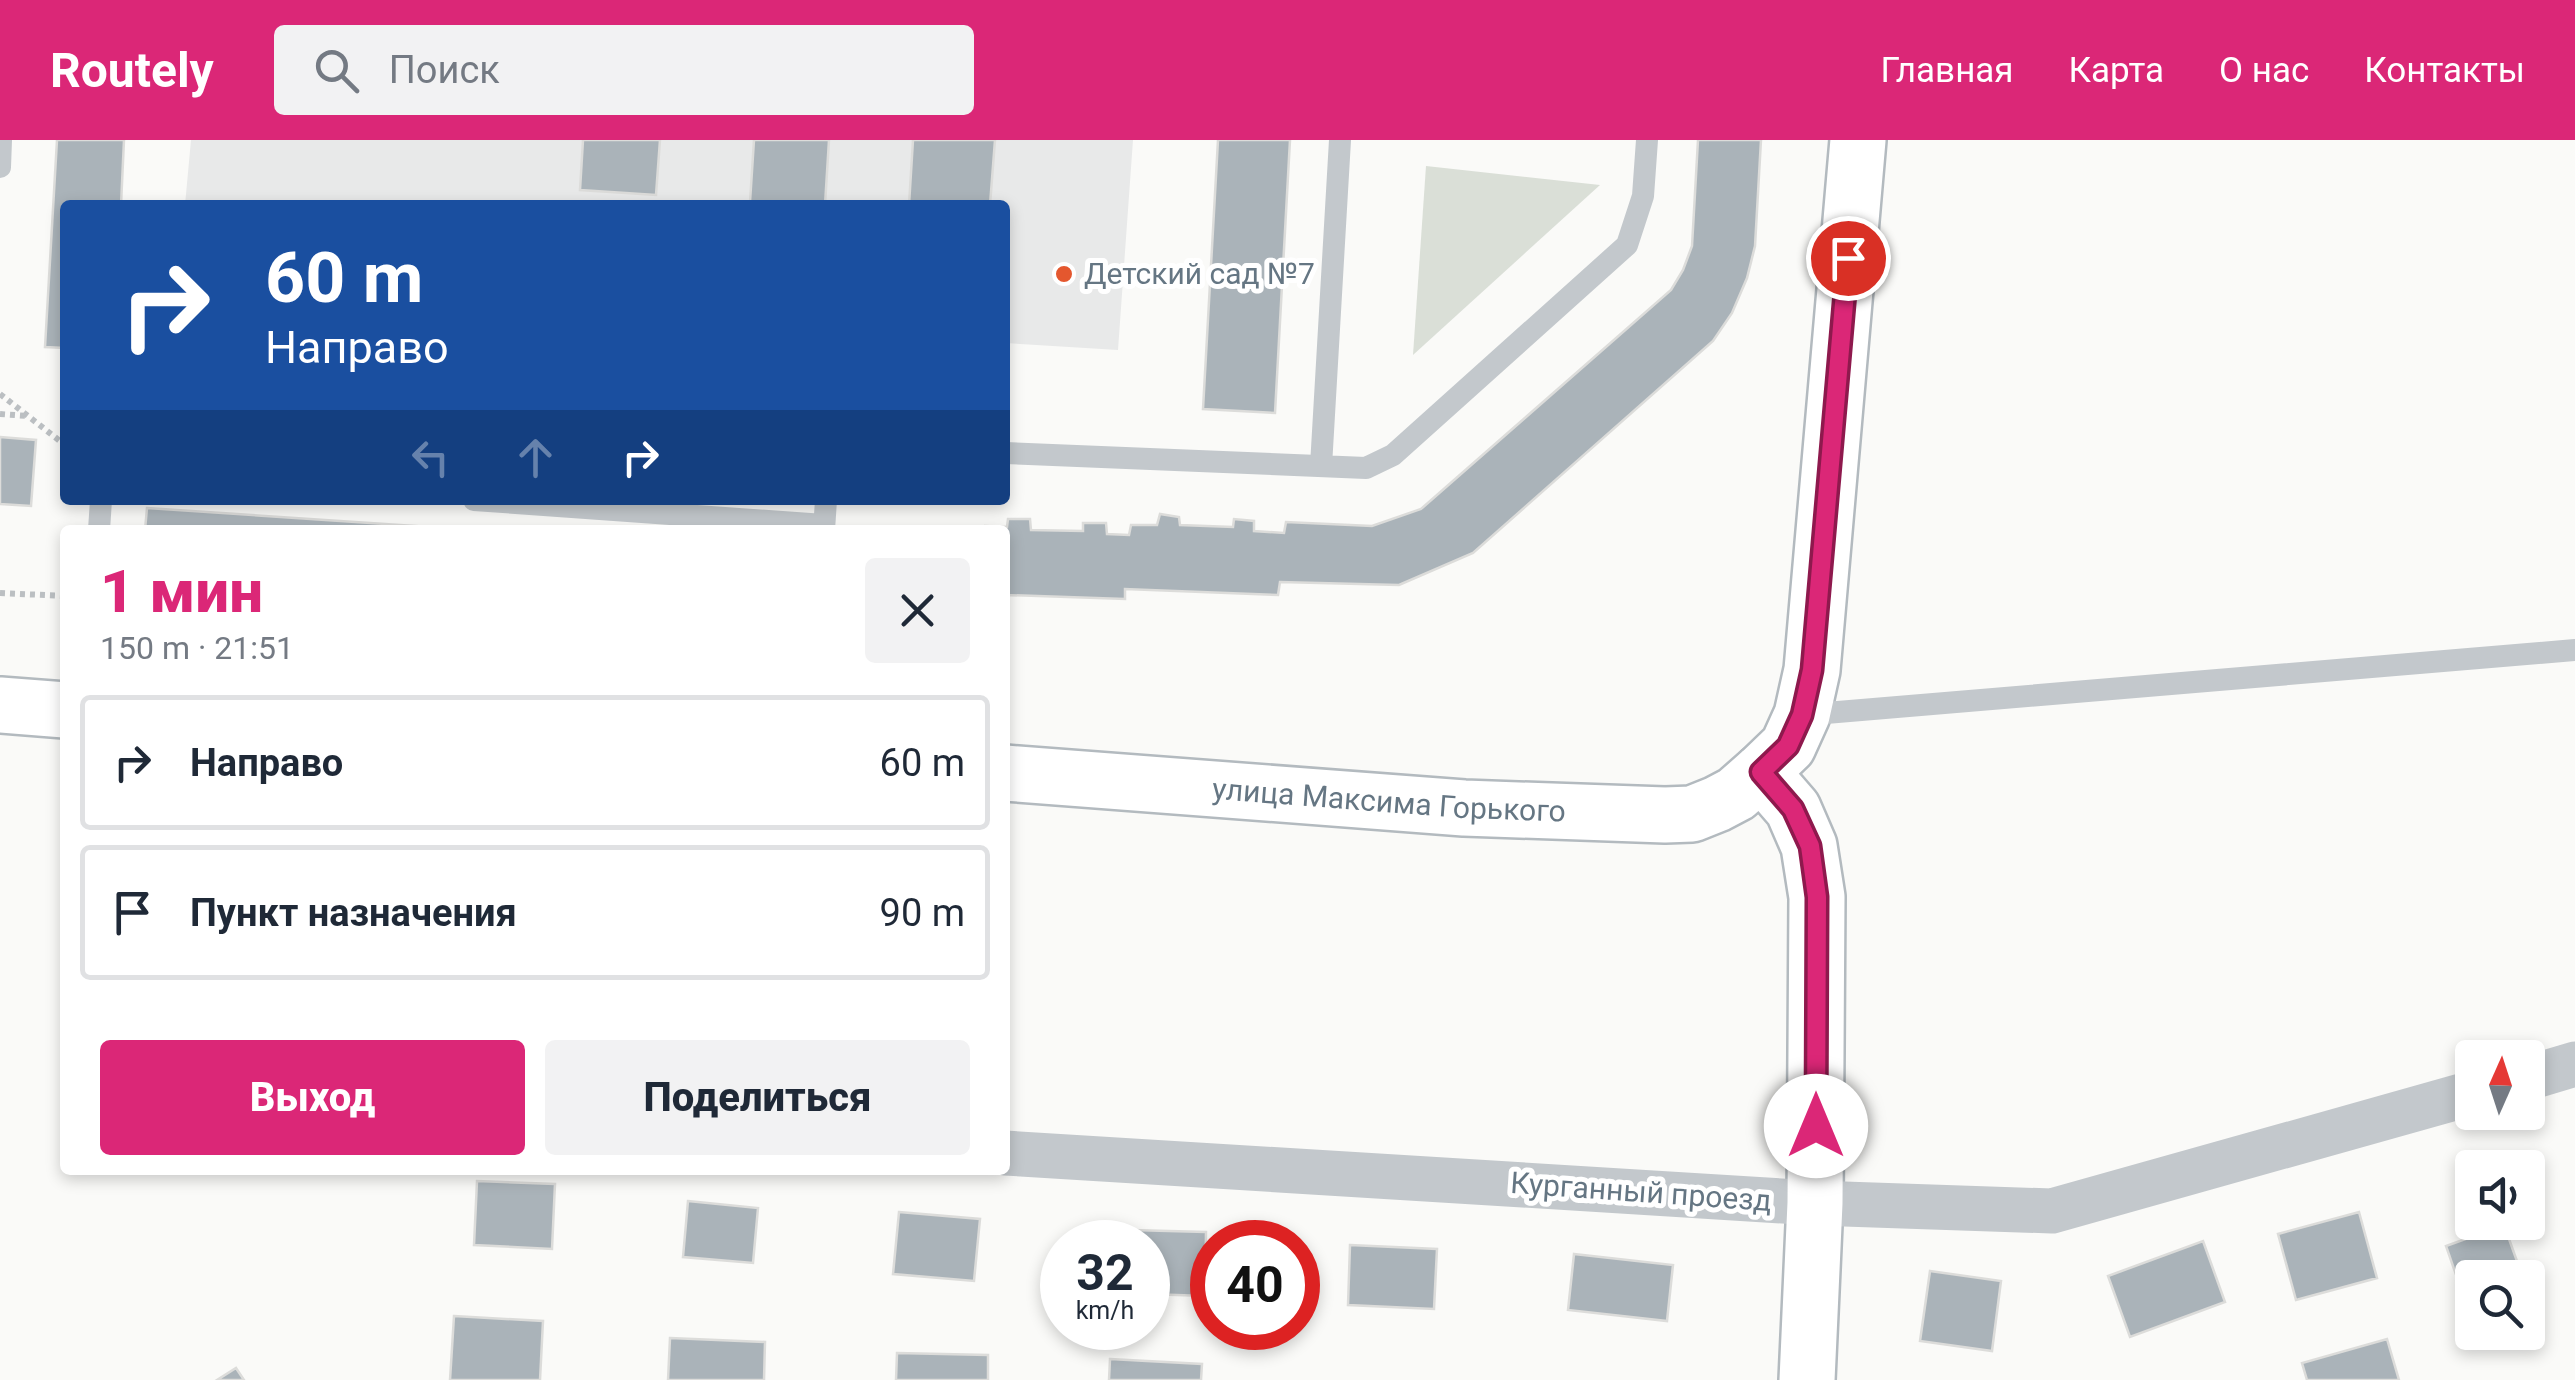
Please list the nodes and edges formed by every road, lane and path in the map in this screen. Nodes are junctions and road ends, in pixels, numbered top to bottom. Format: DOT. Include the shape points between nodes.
graph roads {
  1 [pos="2,140"];
  2 [pos="1340,140"];
  3 [pos="1647,140"];
  4 [pos="1858,140"];
  5 [pos="0,167"];
  6 [pos="0,394"];
  7 [pos="0,414"];
  8 [pos="28,416"];
  9 [pos="60,441"];
  10 [pos="1010,453"];
  11 [pos="1321,466"];
  12 [pos="580,505"];
  13 [pos="802,525"];
  14 [pos="0,592"];
  15 [pos="60,596"];
  16 [pos="2575,650"];
  17 [pos="0,705"];
  18 [pos="60,710"];
  19 [pos="1802,715"];
  20 [pos="1761,772"];
  21 [pos="1010,773"];
  22 [pos="2575,1064"];
  23 [pos="2545,1073"];
  24 [pos="2455,1098"];
  25 [pos="1010,1153"];
  26 [pos="1816,1203"];
  27 [pos="1807,1380"];
  1 -- 5 [label="lane"];
  2 -- 11 [label="lane"];
  3 -- 11 [label="lane" via="1643,196 1627,245 1394,455 1366,468"];
  4 -- 19 [label="main road, улица Максима Горького" via="1812,670"];
  6 -- 8 [label="path"];
  7 -- 8 [label="path"];
  8 -- 9 [label="path"];
  10 -- 11 [label="lane"];
  12 -- 13 [label="lane"];
  14 -- 15 [label="path"];
  16 -- 19 [label="lane"];
  17 -- 18 [label="main road"];
  19 -- 20 [label="main road, улица Максима Горького" via="1788,746"];
  20 -- 21 [label="main road, улица Максима Горького" via="1717,804 1665,815 1464,808"];
  20 -- 26 [label="main road" via="1793,809 1810,846 1817,897"];
  22 -- 23 [label="street"];
  24 -- 26 [label="street, Курганный проезд" via="2052,1211"];
  25 -- 26 [label="street, Курганный проезд"];
  26 -- 27 [label="main road"];
}
